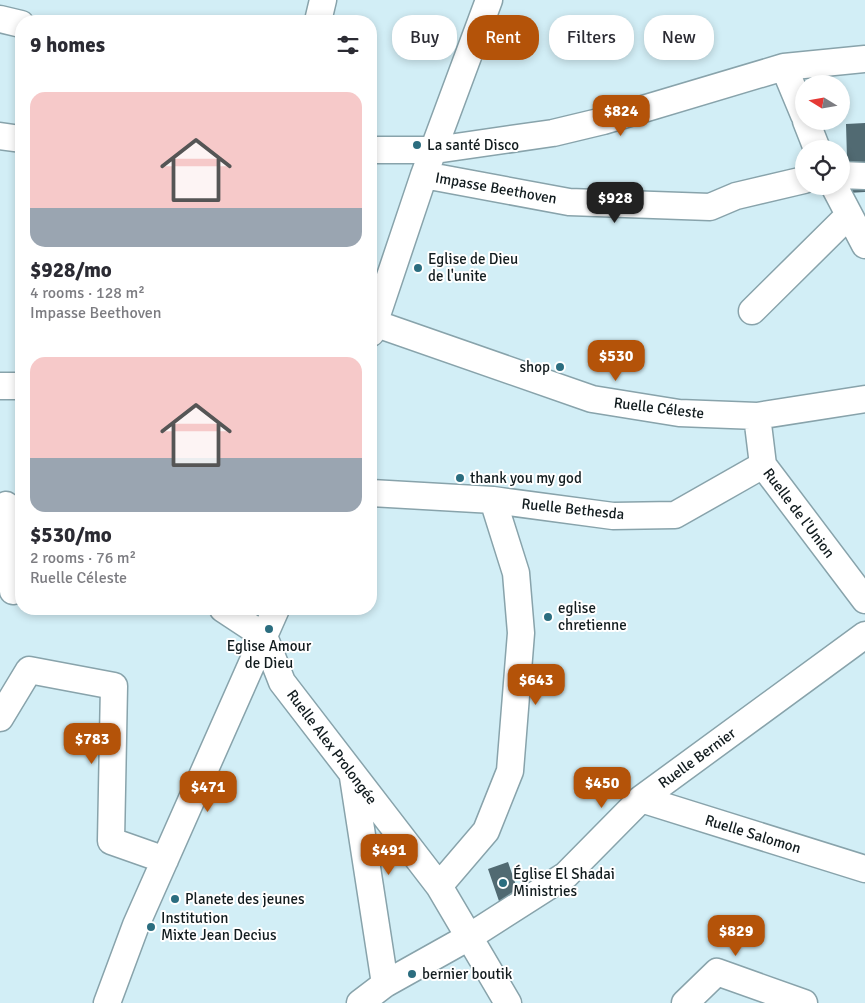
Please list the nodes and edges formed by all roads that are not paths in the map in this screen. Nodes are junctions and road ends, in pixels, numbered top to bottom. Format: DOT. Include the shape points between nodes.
graph roads {
  1 [pos="323,0"];
  2 [pos="489,0"];
  3 [pos="319,15"];
  4 [pos="0,19"];
  5 [pos="15,23"];
  6 [pos="865,59"];
  7 [pos="784,67"];
  8 [pos="795,93"];
  9 [pos="0,136"];
  10 [pos="15,138"];
  11 [pos="377,150"];
  12 [pos="435,150"];
  13 [pos="424,175"];
  14 [pos="850,175"];
  15 [pos="865,176"];
  16 [pos="795,182"];
  17 [pos="838,195"];
  18 [pos="848,216"];
  19 [pos="865,244"];
  20 [pos="377,311"];
  21 [pos="752,311"];
  22 [pos="377,328"];
  23 [pos="0,386"];
  24 [pos="15,386"];
  25 [pos="865,398"];
  26 [pos="757,416"];
  27 [pos="763,465"];
  28 [pos="377,494"];
  29 [pos="493,500"];
  30 [pos="9,505"];
  31 [pos="11,591"];
  32 [pos="865,600"];
  33 [pos="232,615"];
  34 [pos="273,615"];
  35 [pos="865,635"];
  36 [pos="264,636"];
  37 [pos="0,718"];
  38 [pos="353,775"];
  39 [pos="641,799"];
  40 [pos="165,860"];
  41 [pos="865,869"];
  42 [pos="439,886"];
  43 [pos="469,938"];
  44 [pos="385,984"];
  45 [pos="107,1003"];
  46 [pos="360,1003"];
  47 [pos="508,1003"];
  48 [pos="685,1003"];
  49 [pos="804,1003"];
  1 -- 3 [label="street"];
  2 -- 12 [label="street"];
  4 -- 5 [label="street"];
  6 -- 7 [label="street"];
  7 -- 8 [label="street"];
  7 -- 12 [label="street" via="553,133"];
  9 -- 10 [label="street"];
  11 -- 12 [label="street"];
  12 -- 13 [label="street"];
  13 -- 16 [label="street, Impasse Beethoven" via="569,202 710,207 736,196"];
  13 -- 20 [label="street"];
  14 -- 15 [label="street"];
  17 -- 18 [label="street"];
  18 -- 19 [label="street"];
  18 -- 21 [label="street"];
  22 -- 26 [label="street, Ruelle Céleste" via="592,399 679,412"];
  23 -- 24 [label="street"];
  25 -- 26 [label="street, Ruelle Céleste"];
  26 -- 27 [label="street, Ruelle de l'Union"];
  27 -- 29 [label="street, Ruelle Bethesda" via="675,515 613,516"];
  27 -- 32 [label="street, Ruelle de l'Union"];
  28 -- 29 [label="street, Ruelle Bethesda"];
  29 -- 42 [label="street" via="516,573 520,633 510,771 486,831"];
  30 -- 31 [label="street"];
  33 -- 36 [label="street"];
  34 -- 36 [label="street"];
  35 -- 39 [label="street, Ruelle Bernier"];
  36 -- 38 [label="street, Ruelle Alex Prolongée" via="282,682"];
  36 -- 40 [label="street"];
  37 -- 40 [label="street" via="29,670 114,686 111,841"];
  38 -- 42 [label="street, Ruelle Alex Prolongée"];
  38 -- 44 [label="street"];
  39 -- 41 [label="street, Ruelle Salomon"];
  39 -- 43 [label="street, Ruelle Bernier" via="566,876"];
  40 -- 45 [label="street"];
  42 -- 43 [label="street, Ruelle Alex Prolongée"];
  43 -- 44 [label="street, Ruelle Bernier"];
  43 -- 47 [label="street, Ruelle Alex Prolongée"];
  44 -- 46 [label="street, Ruelle Bernier"];
  48 -- 49 [label="street" via="717,972"];
}
